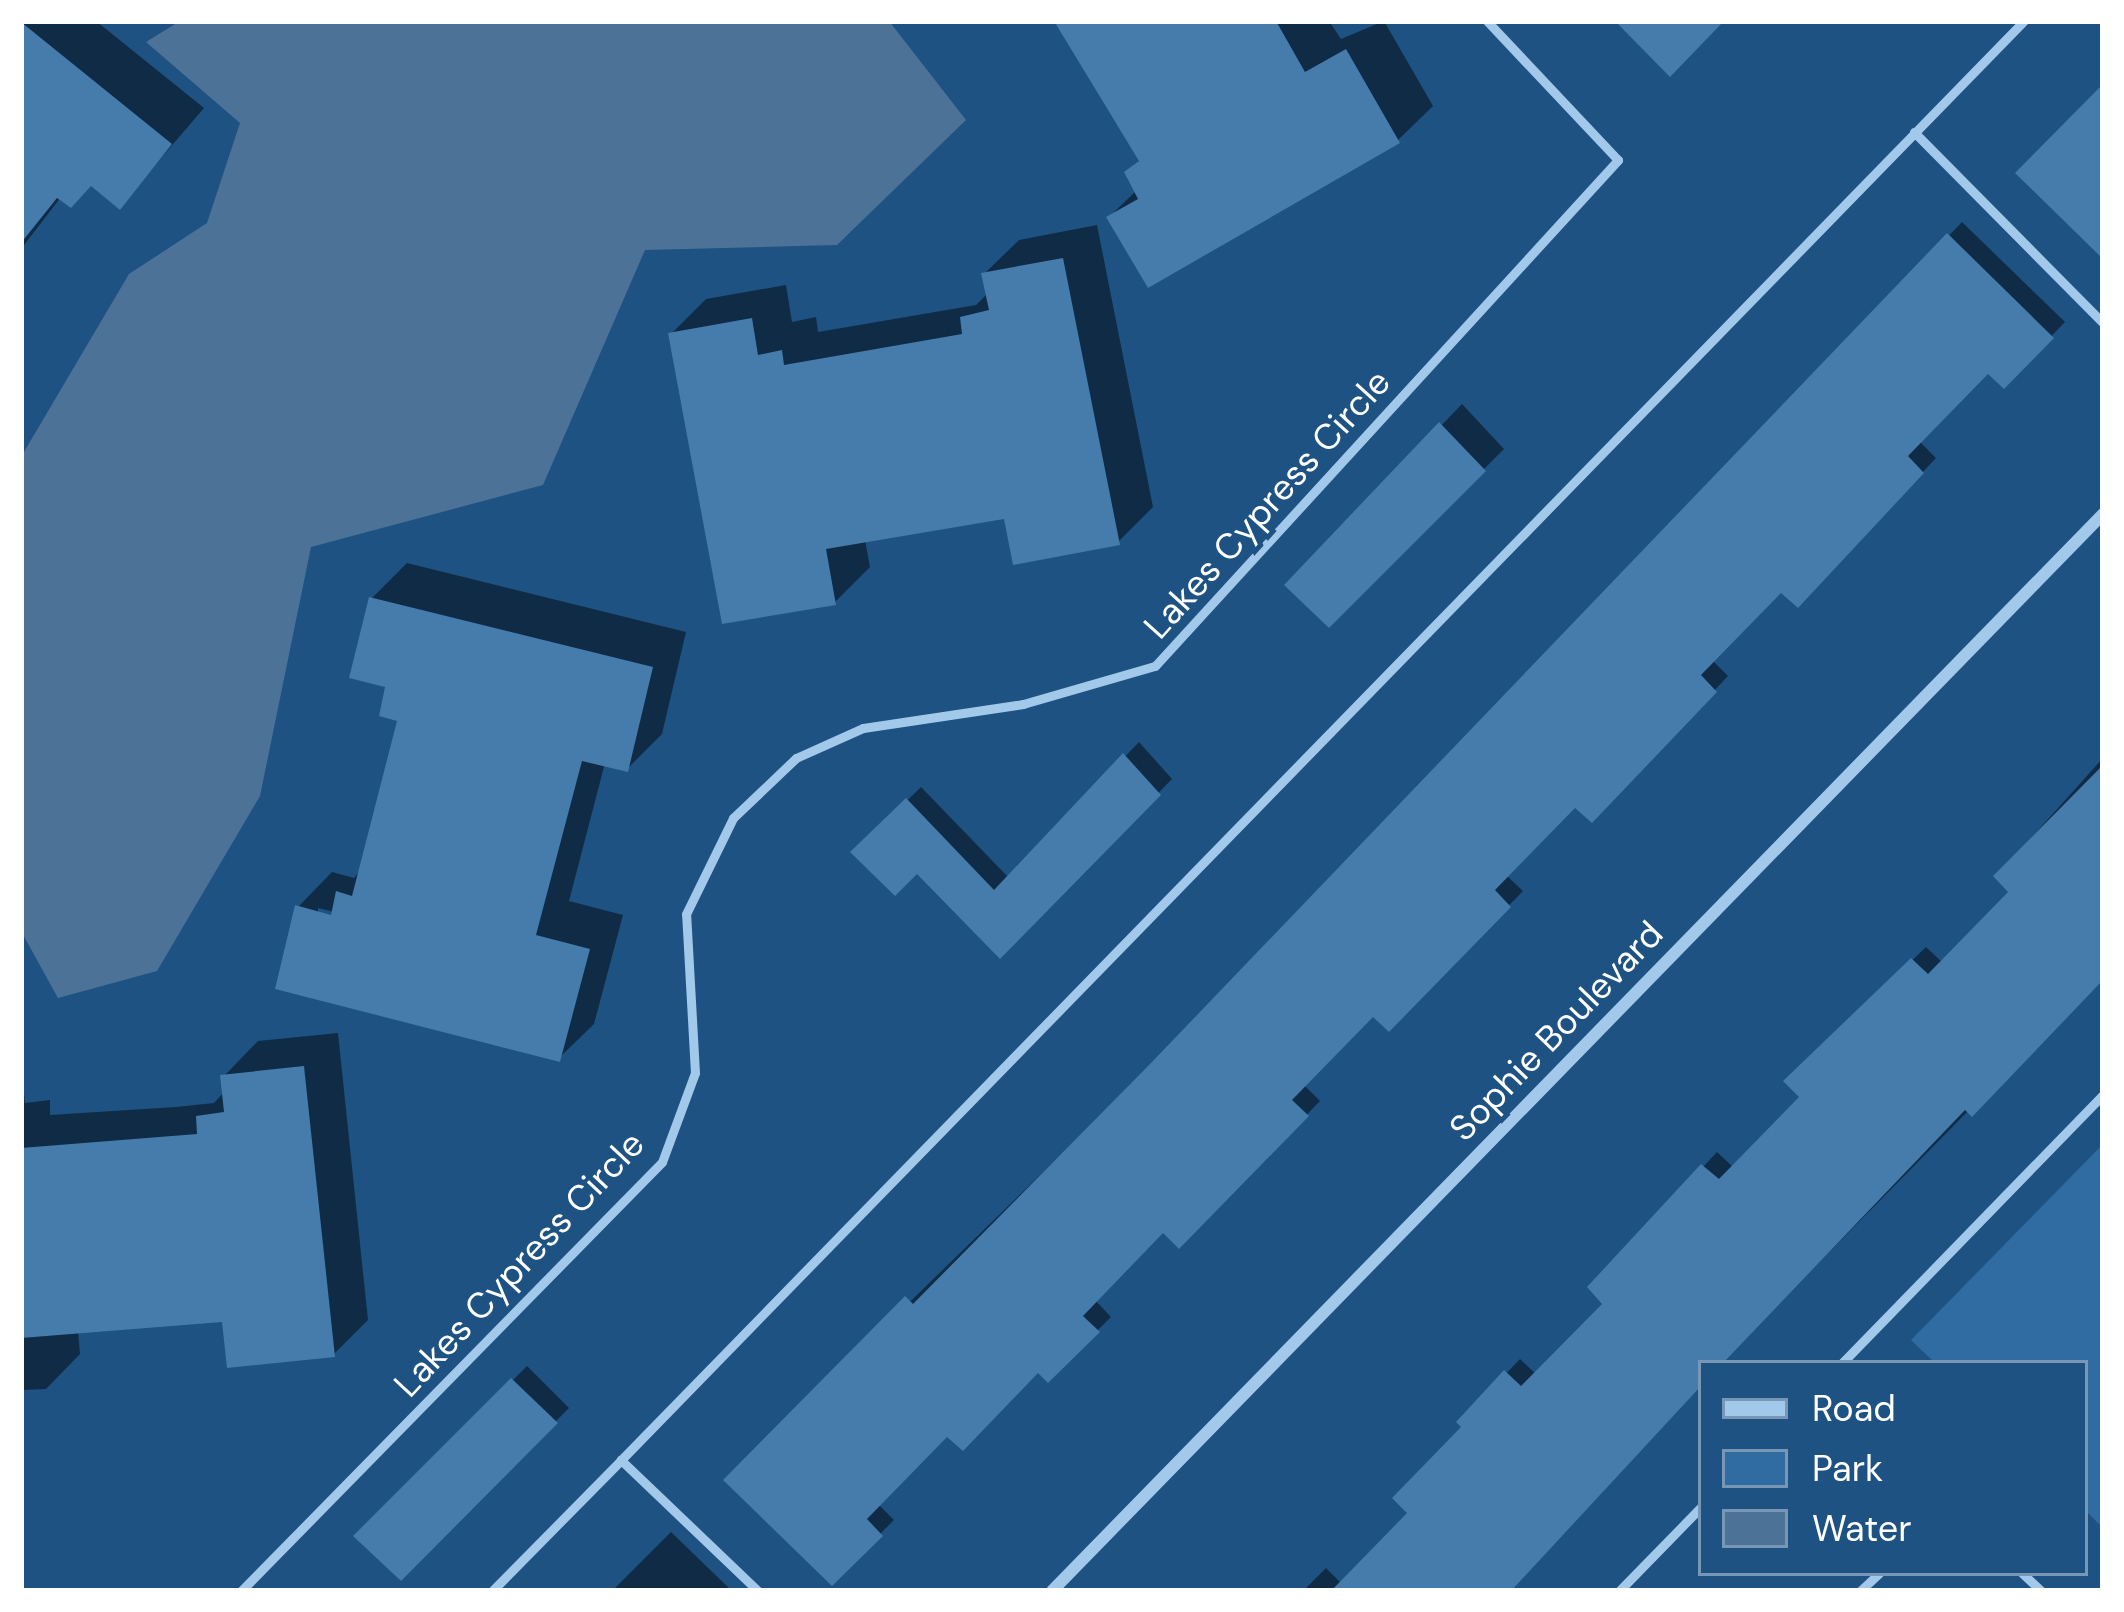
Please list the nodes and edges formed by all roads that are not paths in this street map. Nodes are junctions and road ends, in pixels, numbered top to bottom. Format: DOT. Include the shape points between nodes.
graph roads {
  1 [pos="1487,21"];
  2 [pos="2024,21"];
  3 [pos="1914,132"];
  4 [pos="2103,323"];
  5 [pos="2103,514"];
  6 [pos="2103,1095"];
  7 [pos="1844,1360"];
  8 [pos="621,1460"];
  9 [pos="1698,1510"];
  10 [pos="241,1591"];
  11 [pos="492,1591"];
  12 [pos="758,1591"];
  13 [pos="1052,1591"];
  14 [pos="1619,1591"];
  1 -- 10 [label="lane, Lakes Cypress Circle" via="1618,160 1155,666 1023,704 863,728 796,758 733,818 686,914 695,1073 662,1162"];
  2 -- 3 [label="lane"];
  3 -- 4 [label="lane"];
  3 -- 8 [label="lane"];
  5 -- 13 [label="street, Sophie Boulevard"];
  6 -- 7 [label="lane"];
  8 -- 11 [label="lane"];
  8 -- 12 [label="lane"];
  9 -- 14 [label="lane"];
}
